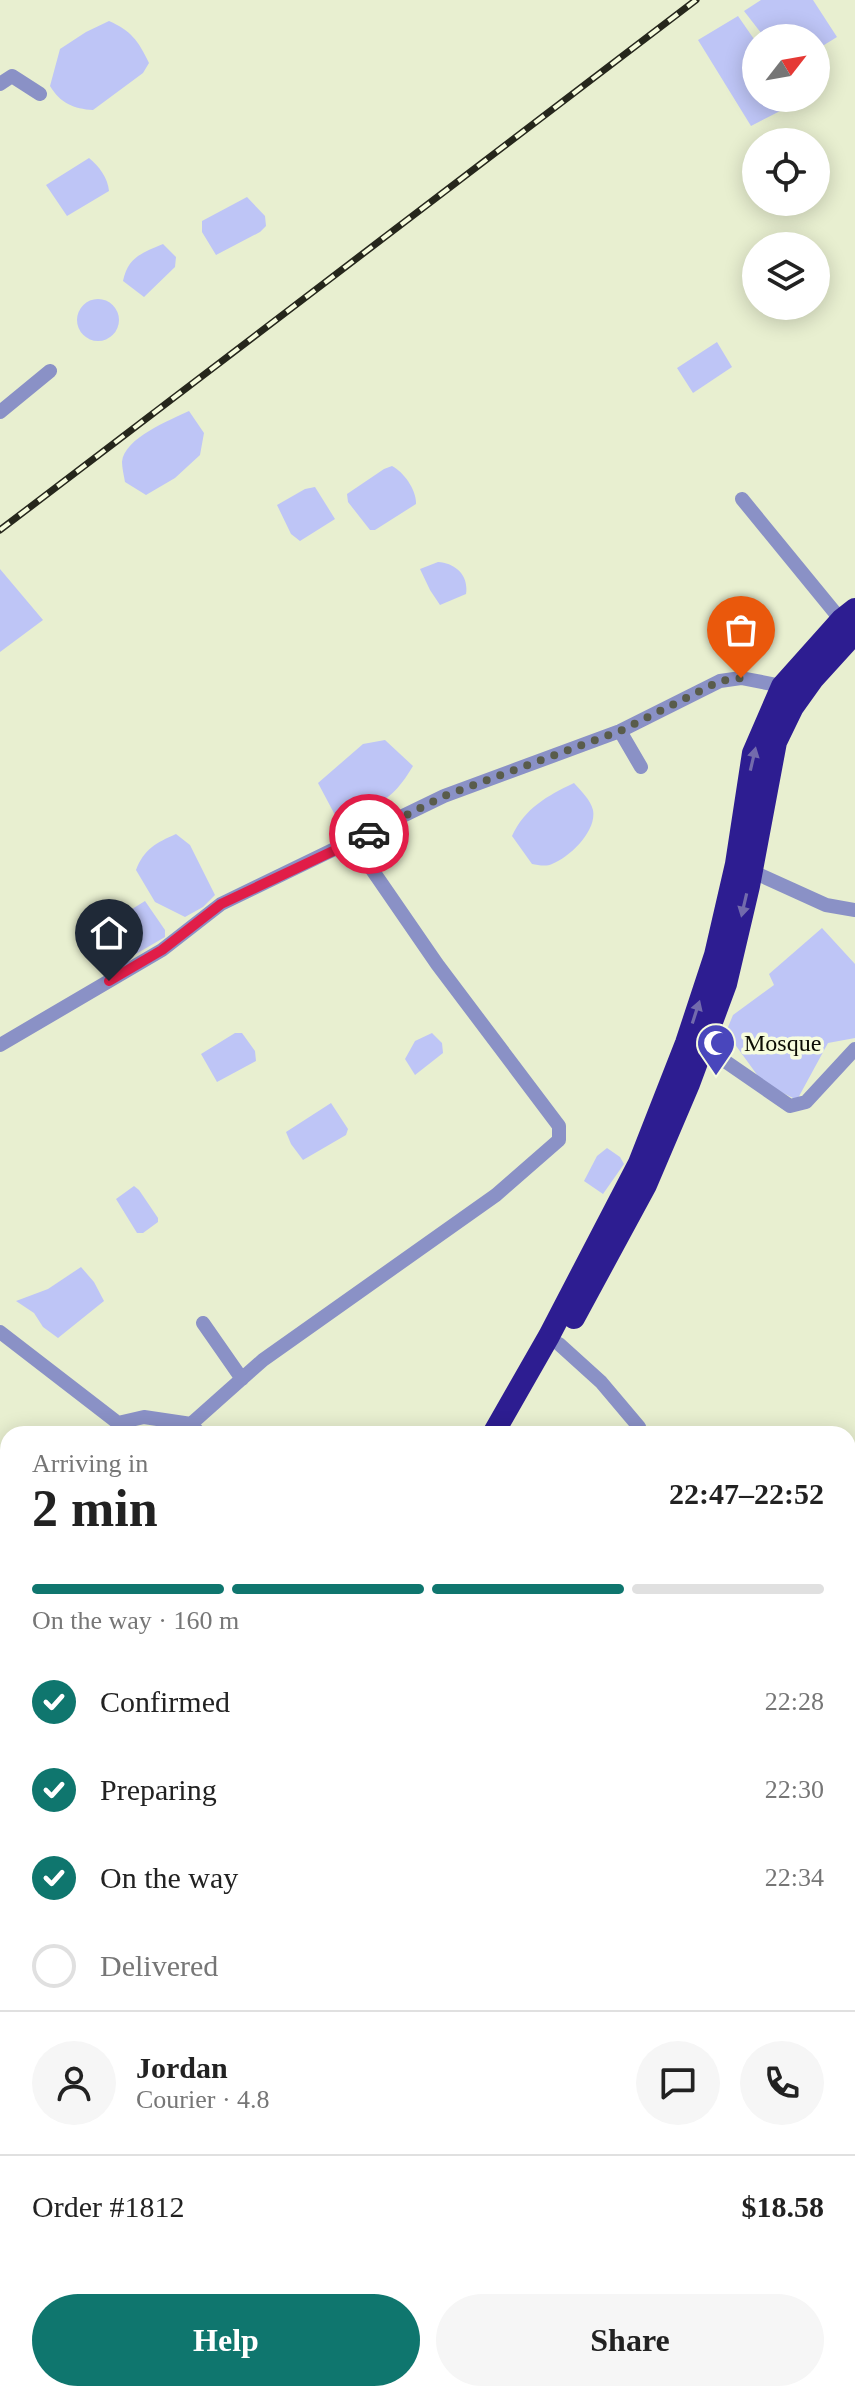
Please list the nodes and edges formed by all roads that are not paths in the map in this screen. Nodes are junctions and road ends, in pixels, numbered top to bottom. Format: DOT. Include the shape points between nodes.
graph roads {
  1 [pos="0,84"];
  2 [pos="40,94"];
  3 [pos="50,371"];
  4 [pos="0,412"];
  5 [pos="742,499"];
  6 [pos="850,621"];
  7 [pos="782,686"];
  8 [pos="620,731"];
  9 [pos="641,767"];
  10 [pos="353,842"];
  11 [pos="751,871"];
  12 [pos="855,910"];
  13 [pos="0,1045"];
  14 [pos="703,1046"];
  15 [pos="855,1049"];
  16 [pos="203,1323"];
  17 [pos="0,1332"];
  18 [pos="559,1344"];
  19 [pos="242,1379"];
  20 [pos="183,1426"];
  21 [pos="199,1426"];
  22 [pos="498,1426"];
  23 [pos="512,1426"];
  24 [pos="638,1426"];
  1 -- 2 [label="street" via="12,76"];
  3 -- 4 [label="street"];
  5 -- 6 [label="street"];
  6 -- 7 [label="highway"];
  6 -- 11 [label="highway" via="776,742"];
  7 -- 8 [label="street" via="741,678 720,681"];
  22 -- 7 [label="highway, one-way" via="639,1163 686,1043 715,955 753,753"];
  8 -- 9 [label="street"];
  8 -- 10 [label="street" via="444,796"];
  10 -- 13 [label="street" via="221,904 162,950"];
  10 -- 19 [label="street" via="559,1126 559,1140 496,1195"];
  11 -- 12 [label="street" via="826,905"];
  11 -- 14 [label="highway, one-way" via="726,984"];
  14 -- 15 [label="street" via="790,1106 806,1102"];
  14 -- 18 [label="highway" via="646,1185"];
  16 -- 19 [label="street"];
  17 -- 20 [label="street" via="118,1423 144,1417"];
  18 -- 23 [label="highway"];
  18 -- 24 [label="street"];
  19 -- 21 [label="street"];
}
